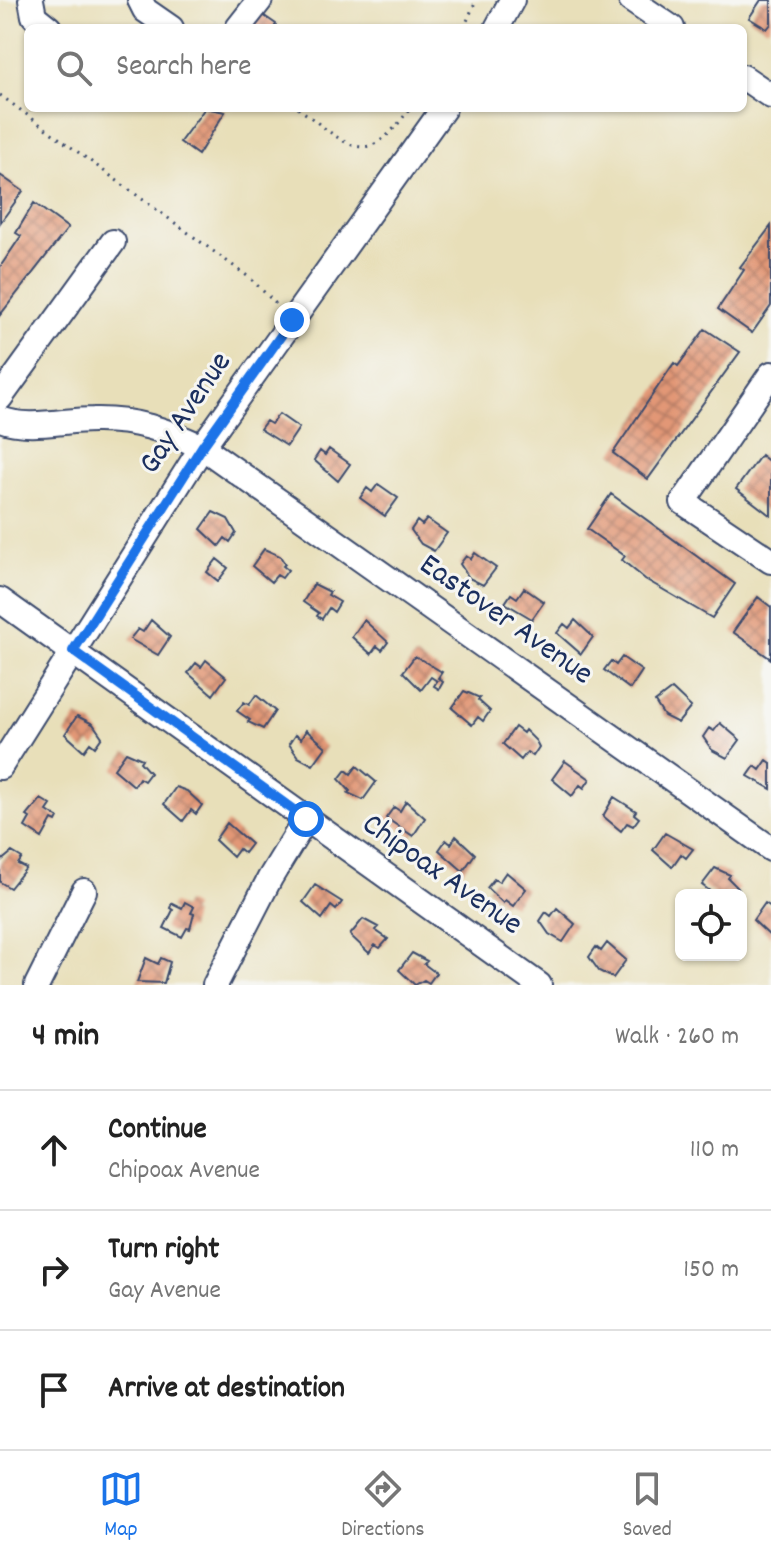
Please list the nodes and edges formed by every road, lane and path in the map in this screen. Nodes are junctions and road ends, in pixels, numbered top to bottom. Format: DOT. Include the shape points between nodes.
graph roads {
  1 [pos="31,0"];
  2 [pos="260,0"];
  3 [pos="476,0"];
  4 [pos="512,0"];
  5 [pos="631,0"];
  6 [pos="138,1"];
  7 [pos="44,24"];
  8 [pos="166,24"];
  9 [pos="241,24"];
  10 [pos="466,24"];
  11 [pos="499,24"];
  12 [pos="666,24"];
  13 [pos="747,80"];
  14 [pos="0,95"];
  15 [pos="771,96"];
  16 [pos="304,112"];
  17 [pos="407,112"];
  18 [pos="441,112"];
  19 [pos="113,242"];
  20 [pos="292,320"];
  21 [pos="771,374"];
  22 [pos="0,398"];
  23 [pos="0,419"];
  24 [pos="202,447"];
  25 [pos="771,561"];
  26 [pos="0,600"];
  27 [pos="73,651"];
  28 [pos="0,767"];
  29 [pos="306,819"];
  30 [pos="771,849"];
  31 [pos="84,891"];
  32 [pos="37,985"];
  33 [pos="215,985"];
  34 [pos="539,985"];
  1 -- 7 [label="street" via="34,16"];
  2 -- 9 [label="street"];
  3 -- 10 [label="path"];
  4 -- 11 [label="street"];
  5 -- 12 [label="street"];
  6 -- 8 [label="street"];
  13 -- 15 [label="street"];
  14 -- 20 [label="path" via="250,278"];
  16 -- 17 [label="path" via="348,144 363,148 385,141"];
  18 -- 20 [label="street, Gay Avenue"];
  19 -- 22 [label="street"];
  20 -- 24 [label="street, Gay Avenue"];
  21 -- 25 [label="street" via="683,502"];
  23 -- 24 [label="street, Eastover Avenue" via="29,424 115,420 166,430"];
  24 -- 27 [label="street, Gay Avenue"];
  24 -- 30 [label="street, Eastover Avenue"];
  26 -- 27 [label="street, Chipoax Avenue"];
  27 -- 28 [label="street, Gay Avenue"];
  27 -- 29 [label="street, Chipoax Avenue"];
  29 -- 33 [label="street"];
  29 -- 34 [label="street, Chipoax Avenue"];
  31 -- 32 [label="street"];
}
